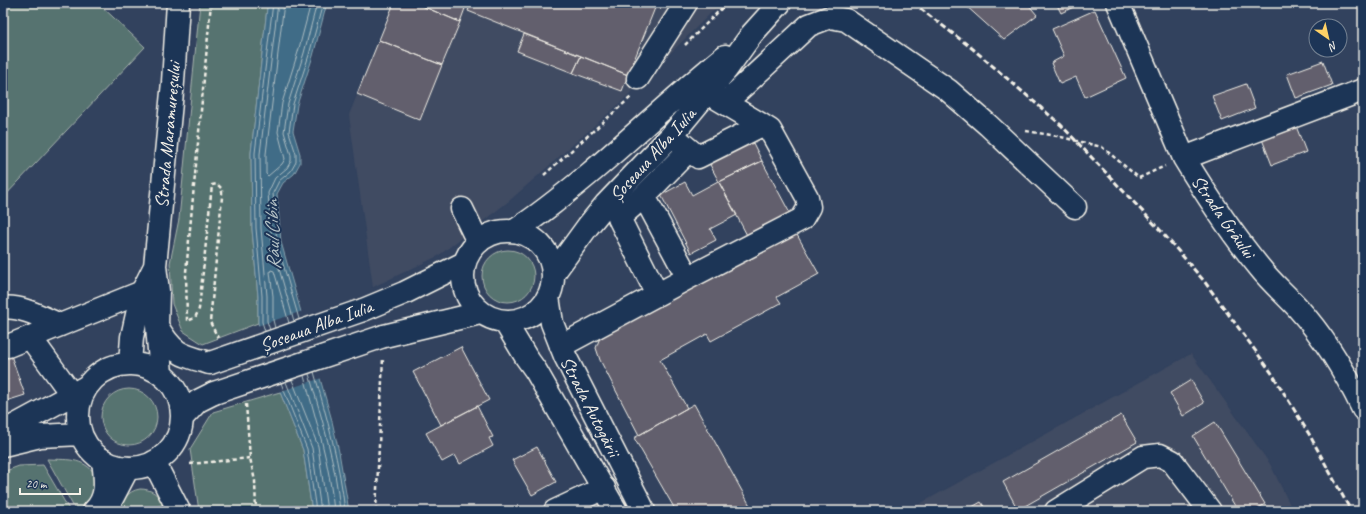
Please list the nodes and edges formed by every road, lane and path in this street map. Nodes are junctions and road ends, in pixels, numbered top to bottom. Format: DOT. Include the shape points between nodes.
graph roads {
  1 [pos="178,3"];
  2 [pos="211,3"];
  3 [pos="686,3"];
  4 [pos="780,3"];
  5 [pos="1118,3"];
  6 [pos="752,34"];
  7 [pos="638,78"];
  8 [pos="1363,90"];
  9 [pos="716,98"];
  10 [pos="762,125"];
  11 [pos="1019,130"];
  12 [pos="672,135"];
  13 [pos="689,150"];
  14 [pos="1184,158"];
  15 [pos="644,196"];
  16 [pos="1075,207"];
  17 [pos="462,209"];
  18 [pos="613,211"];
  19 [pos="514,231"];
  20 [pos="478,242"];
  21 [pos="464,263"];
  22 [pos="155,266"];
  23 [pos="553,274"];
  24 [pos="688,278"];
  25 [pos="142,292"];
  26 [pos="657,294"];
  27 [pos="548,297"];
  28 [pos="3,308"];
  29 [pos="480,313"];
  30 [pos="505,322"];
  31 [pos="60,325"];
  32 [pos="157,326"];
  33 [pos="384,336"];
  34 [pos="30,337"];
  35 [pos="222,344"];
  36 [pos="8,346"];
  37 [pos="561,346"];
  38 [pos="210,363"];
  39 [pos="130,364"];
  40 [pos="163,375"];
  41 [pos="79,391"];
  42 [pos="246,403"];
  43 [pos="1363,409"];
  44 [pos="182,418"];
  45 [pos="3,432"];
  46 [pos="81,434"];
  47 [pos="3,445"];
  48 [pos="250,458"];
  49 [pos="103,460"];
  50 [pos="154,462"];
  51 [pos="190,464"];
  52 [pos="128,468"];
  53 [pos="604,488"];
  54 [pos="94,511"];
  55 [pos="105,511"];
  56 [pos="179,511"];
  57 [pos="256,511"];
  58 [pos="376,511"];
  59 [pos="555,511"];
  60 [pos="616,511"];
  61 [pos="644,511"];
  62 [pos="1056,511"];
  63 [pos="1210,511"];
  1 -- 22 [label="main road, Strada Maramureșului"];
  2 -- 35 [label="path" via="186,272 187,321 195,318 199,309 212,185 217,184 222,189 222,197 210,322"];
  3 -- 7 [label="main road"];
  4 -- 6 [label="main road, Șoseaua Alba Iulia"];
  5 -- 14 [label="main road, Strada Grâului"];
  6 -- 9 [label="main road, Șoseaua Alba Iulia" via="726,70"];
  6 -- 19 [label="main road, Șoseaua Alba Iulia" via="538,216"];
  8 -- 14 [label="main road"];
  9 -- 10 [label="main road"];
  9 -- 12 [label="main road, Șoseaua Alba Iulia"];
  9 -- 16 [label="main road" via="809,25 830,17 846,20 948,90"];
  10 -- 13 [label="main road" via="698,157"];
  10 -- 24 [label="main road" via="770,130 807,197 809,207 802,219"];
  11 -- 14 [label="path" via="1102,147 1139,178"];
  12 -- 13 [label="main road"];
  12 -- 18 [label="main road, Șoseaua Alba Iulia"];
  13 -- 15 [label="main road"];
  14 -- 43 [label="main road, Strada Grâului" via="1234,236 1314,328 1345,375"];
  15 -- 18 [label="main road"];
  15 -- 24 [label="main road"];
  17 -- 20 [label="main road"];
  18 -- 23 [label="main road, Șoseaua Alba Iulia" via="588,226"];
  18 -- 26 [label="main road"];
  19 -- 20 [label="main road" via="501,231"];
  19 -- 23 [label="main road" via="537,241 551,262"];
  20 -- 21 [label="main road" via="469,251"];
  21 -- 29 [label="main road" via="464,290 470,303"];
  21 -- 38 [label="main road, Șoseaua Alba Iulia, bridge" via="363,310"];
  22 -- 25 [label="main road, Strada Maramureșului"];
  22 -- 32 [label="main road, Strada Maramureșului" via="158,291"];
  23 -- 27 [label="main road"];
  24 -- 26 [label="main road"];
  25 -- 31 [label="main road"];
  25 -- 39 [label="main road, Strada Maramureșului" via="132,337"];
  26 -- 37 [label="main road"];
  27 -- 30 [label="main road" via="530,316 518,321"];
  27 -- 37 [label="main road, Strada Autogării" via="552,323"];
  28 -- 31 [label="main road" via="9,307 36,314"];
  29 -- 30 [label="main road"];
  29 -- 33 [label="main road, Șoseaua Alba Iulia"];
  30 -- 53 [label="main road, Strada Autogării"];
  31 -- 34 [label="main road"];
  32 -- 38 [label="main road" via="172,348 186,356"];
  32 -- 40 [label="main road, Strada Maramureșului"];
  33 -- 44 [label="main road, Șoseaua Alba Iulia, bridge" via="214,393 198,401"];
  33 -- 58 [label="path"];
  34 -- 36 [label="main road"];
  34 -- 41 [label="main road"];
  37 -- 61 [label="main road, Strada Autogării"];
  38 -- 40 [label="main road, Șoseaua Alba Iulia"];
  39 -- 40 [label="main road" via="146,366"];
  39 -- 41 [label="main road" via="115,366 102,372"];
  40 -- 44 [label="main road" via="174,388"];
  41 -- 45 [label="main road"];
  41 -- 46 [label="main road"];
  42 -- 48 [label="path"];
  44 -- 50 [label="main road" via="180,431 174,443"];
  46 -- 47 [label="main road" via="40,436"];
  46 -- 49 [label="main road" via="94,454"];
  48 -- 51 [label="path"];
  48 -- 57 [label="path" via="255,481"];
  49 -- 52 [label="main road"];
  49 -- 54 [label="main road" via="105,488 100,506"];
  50 -- 52 [label="main road"];
  50 -- 56 [label="main road"];
  52 -- 55 [label="main road"];
  53 -- 59 [label="main road"];
  53 -- 60 [label="main road, Strada Autogării"];
  62 -- 63 [label="main road" via="1143,457 1160,455 1172,461"];
}
